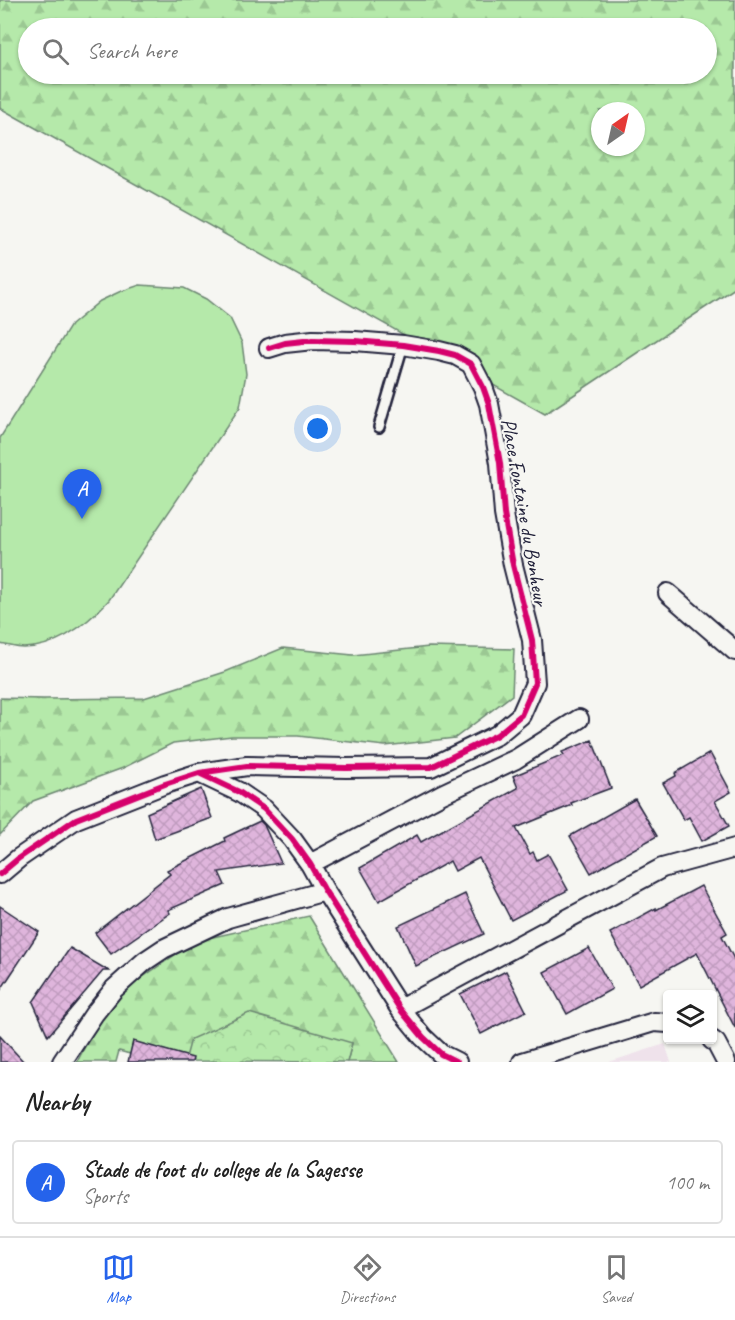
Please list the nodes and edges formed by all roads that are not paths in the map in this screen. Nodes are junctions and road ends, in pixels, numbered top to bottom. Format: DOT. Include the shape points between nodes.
graph roads {
  1 [pos="403,345"];
  2 [pos="269,348"];
  3 [pos="379,427"];
  4 [pos="668,593"];
  5 [pos="735,651"];
  6 [pos="579,719"];
  7 [pos="199,773"];
  8 [pos="735,848"];
  9 [pos="310,864"];
  10 [pos="0,874"];
  11 [pos="325,891"];
  12 [pos="400,1009"];
  13 [pos="663,1023"];
  14 [pos="717,1044"];
  15 [pos="62,1062"];
  16 [pos="457,1062"];
  17 [pos="522,1062"];
  18 [pos="726,1062"];
  1 -- 2 [label="street, Place Fontaine du Bonheur" via="313,339"];
  1 -- 3 [label="lane"];
  1 -- 7 [label="street, Place Fontaine du Bonheur" via="455,355 471,364 489,405 513,565 532,639 535,683 520,715 497,735 431,767 247,766"];
  4 -- 5 [label="street"];
  6 -- 9 [label="street" via="516,759 472,778"];
  7 -- 9 [label="street" via="264,809"];
  7 -- 10 [label="street" via="76,819"];
  8 -- 12 [label="street" via="662,868"];
  9 -- 11 [label="street"];
  11 -- 12 [label="street"];
  11 -- 15 [label="street" via="228,918 163,949 114,989"];
  12 -- 16 [label="street" via="441,1054"];
  13 -- 17 [label="street" via="654,1022"];
  14 -- 18 [label="street"];
}
